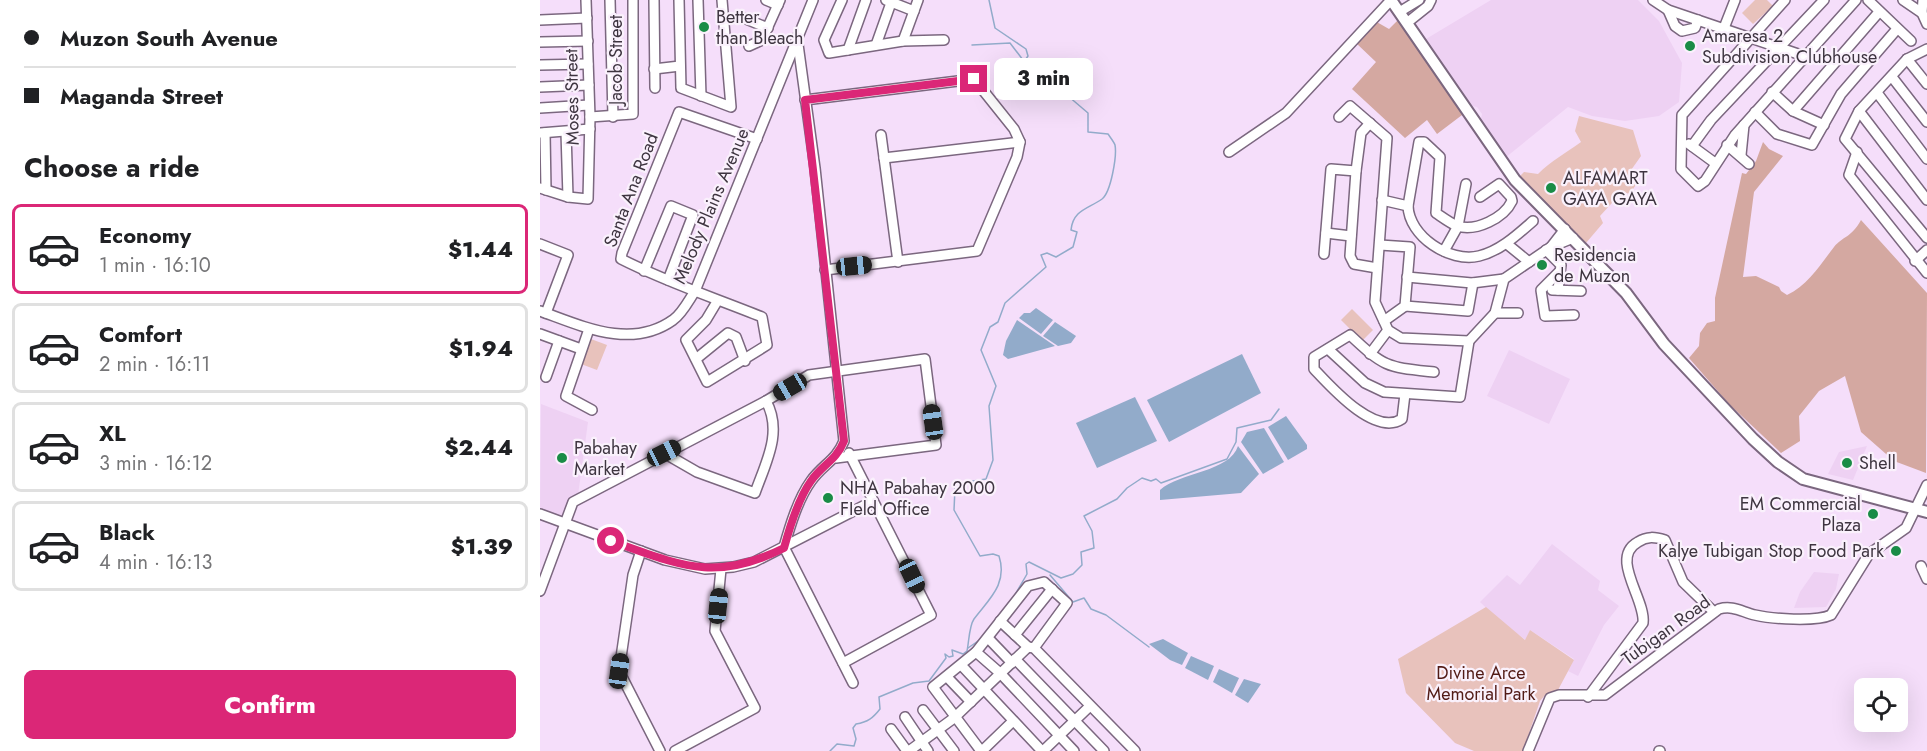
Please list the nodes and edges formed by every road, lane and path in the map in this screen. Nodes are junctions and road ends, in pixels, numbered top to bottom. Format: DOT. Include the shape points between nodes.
graph roads {
  1 [pos="586,0"];
  2 [pos="610,0"];
  3 [pos="633,0"];
  4 [pos="654,0"];
  5 [pos="679,0"];
  6 [pos="698,0"];
  7 [pos="722,0"];
  8 [pos="766,0"];
  9 [pos="813,0"];
  10 [pos="842,0"];
  11 [pos="866,0"];
  12 [pos="918,0"];
  13 [pos="1391,0"];
  14 [pos="1419,0"];
  15 [pos="1431,0"];
  16 [pos="1653,0"];
  17 [pos="1723,0"];
  18 [pos="1785,0"];
  19 [pos="1824,0"];
  20 [pos="1856,0"];
  21 [pos="1868,0"];
  22 [pos="1904,0"];
  23 [pos="1923,0"];
  24 [pos="890,1"];
  25 [pos="1734,2"];
  26 [pos="779,3"];
  27 [pos="1668,10"];
  28 [pos="914,11"];
  29 [pos="1401,12"];
  30 [pos="1879,12"];
  31 [pos="1922,13"];
  32 [pos="741,17"];
  33 [pos="587,18"];
  34 [pos="540,20"];
  35 [pos="1698,20"];
  36 [pos="1408,22"];
  37 [pos="1927,24"];
  38 [pos="768,28"];
  39 [pos="1724,28"];
  40 [pos="1897,29"];
  41 [pos="797,37"];
  42 [pos="1750,37"];
  43 [pos="944,40"];
  44 [pos="588,41"];
  45 [pos="903,41"];
  46 [pos="1911,41"];
  47 [pos="540,42"];
  48 [pos="876,45"];
  49 [pos="749,46"];
  50 [pos="1781,48"];
  51 [pos="1927,49"];
  52 [pos="848,50"];
  53 [pos="1804,56"];
  54 [pos="1907,59"];
  55 [pos="588,64"];
  56 [pos="540,65"];
  57 [pos="680,66"];
  58 [pos="654,69"];
  59 [pos="1892,77"];
  60 [pos="1927,84"];
  61 [pos="589,85"];
  62 [pos="540,87"];
  63 [pos="655,88"];
  64 [pos="1772,92"];
  65 [pos="1878,94"];
  66 [pos="701,96"];
  67 [pos="805,100"];
  68 [pos="589,105"];
  69 [pos="540,108"];
  70 [pos="1792,111"];
  71 [pos="1859,111"];
  72 [pos="1755,112"];
  73 [pos="590,117"];
  74 [pos="613,117"];
  75 [pos="1340,117"];
  76 [pos="1927,122"];
  77 [pos="1370,123"];
  78 [pos="1744,125"];
  79 [pos="1824,125"];
  80 [pos="590,129"];
  81 [pos="566,132"];
  82 [pos="542,133"];
  83 [pos="881,135"];
  84 [pos="757,140"];
  85 [pos="1682,140"];
  86 [pos="1020,142"];
  87 [pos="1727,145"];
  88 [pos="1692,146"];
  89 [pos="1229,152"];
  90 [pos="1857,152"];
  91 [pos="1741,155"];
  92 [pos="884,158"];
  93 [pos="1927,159"];
  94 [pos="1715,163"];
  95 [pos="1749,164"];
  96 [pos="1356,171"];
  97 [pos="1466,184"];
  98 [pos="543,189"];
  99 [pos="568,197"];
  100 [pos="1480,197"];
  101 [pos="1382,200"];
  102 [pos="1927,200"];
  103 [pos="1408,206"];
  104 [pos="1533,221"];
  105 [pos="1458,226"];
  106 [pos="1326,233"];
  107 [pos="1569,234"];
  108 [pos="1351,236"];
  109 [pos="1422,237"];
  110 [pos="1927,238"];
  111 [pos="540,244"];
  112 [pos="1507,244"];
  113 [pos="1380,245"];
  114 [pos="1410,247"];
  115 [pos="1549,248"];
  116 [pos="1927,250"];
  117 [pos="1444,251"];
  118 [pos="1324,254"];
  119 [pos="1915,261"];
  120 [pos="897,262"];
  121 [pos="1528,262"];
  122 [pos="1377,268"];
  123 [pos="825,270"];
  124 [pos="644,271"];
  125 [pos="1560,271"];
  126 [pos="1927,273"];
  127 [pos="1407,277"];
  128 [pos="1504,279"];
  129 [pos="668,280"];
  130 [pos="1473,283"];
  131 [pos="1541,290"];
  132 [pos="1558,290"];
  133 [pos="695,291"];
  134 [pos="1581,291"];
  135 [pos="717,300"];
  136 [pos="1405,306"];
  137 [pos="543,312"];
  138 [pos="1496,313"];
  139 [pos="1518,313"];
  140 [pos="1574,315"];
  141 [pos="1386,325"];
  142 [pos="589,329"];
  143 [pos="540,334"];
  144 [pos="559,341"];
  145 [pos="1469,341"];
  146 [pos="581,349"];
  147 [pos="1328,349"];
  148 [pos="1370,354"];
  149 [pos="696,359"];
  150 [pos="745,361"];
  151 [pos="837,370"];
  152 [pos="1434,372"];
  153 [pos="546,377"];
  154 [pos="1405,394"];
  155 [pos="766,400"];
  156 [pos="592,410"];
  157 [pos="844,441"];
  158 [pos="664,453"];
  159 [pos="850,457"];
  160 [pos="836,458"];
  161 [pos="1927,485"];
  162 [pos="873,501"];
  163 [pos="1915,508"];
  164 [pos="798,509"];
  165 [pos="1927,512"];
  166 [pos="540,514"];
  167 [pos="565,524"];
  168 [pos="814,531"];
  169 [pos="784,548"];
  170 [pos="641,551"];
  171 [pos="1921,566"];
  172 [pos="722,569"];
  173 [pos="1927,579"];
  174 [pos="1052,589"];
  175 [pos="540,591"];
  176 [pos="1714,612"];
  177 [pos="1000,621"];
  178 [pos="1015,635"];
  179 [pos="988,638"];
  180 [pos="1031,647"];
  181 [pos="976,652"];
  182 [pos="1014,661"];
  183 [pos="843,663"];
  184 [pos="962,666"];
  185 [pos="1000,673"];
  186 [pos="947,677"];
  187 [pos="853,683"];
  188 [pos="983,689"];
  189 [pos="1588,697"];
  190 [pos="971,702"];
  191 [pos="1090,706"];
  192 [pos="923,710"];
  193 [pos="905,717"];
  194 [pos="954,718"];
  195 [pos="1074,720"];
  196 [pos="1013,721"];
  197 [pos="891,729"];
  198 [pos="938,730"];
  199 [pos="1059,735"];
  200 [pos="921,742"];
  201 [pos="660,751"];
  202 [pos="675,751"];
  203 [pos="908,751"];
  204 [pos="928,751"];
  205 [pos="954,751"];
  206 [pos="982,751"];
  207 [pos="1042,751"];
  208 [pos="1074,751"];
  209 [pos="1104,751"];
  210 [pos="1135,751"];
  211 [pos="1528,751"];
  1 -- 33 [label="street, Moses Street"];
  2 -- 74 [label="street"];
  3 -- 74 [label="street, Jacob Street" via="633,114"];
  4 -- 58 [label="street"];
  5 -- 57 [label="street"];
  6 -- 66 [label="street"];
  7 -- 66 [label="street" via="731,107"];
  8 -- 26 [label="street"];
  9 -- 41 [label="street, Melody Plains Avenue"];
  10 -- 52 [label="street" via="824,40 829,53"];
  11 -- 52 [label="street"];
  12 -- 28 [label="street"];
  13 -- 29 [label="main road"];
  13 -- 89 [label="street" via="1286,113"];
  14 -- 29 [label="street"];
  15 -- 36 [label="street"];
  16 -- 27 [label="street"];
  17 -- 25 [label="street"];
  18 -- 42 [label="street"];
  19 -- 50 [label="street"];
  20 -- 53 [label="street"];
  21 -- 30 [label="street"];
  22 -- 31 [label="street"];
  23 -- 31 [label="street"];
  24 -- 28 [label="street"];
  24 -- 48 [label="street"];
  25 -- 39 [label="street"];
  26 -- 38 [label="street"];
  27 -- 35 [label="street"];
  27 -- 35 [label="street" via="1682,32 1697,26"];
  28 -- 45 [label="street"];
  29 -- 36 [label="main road"];
  30 -- 40 [label="street"];
  30 -- 70 [label="street"];
  31 -- 37 [label="street"];
  32 -- 38 [label="street"];
  33 -- 34 [label="street"];
  33 -- 44 [label="street, Moses Street"];
  35 -- 39 [label="street"];
  36 -- 107 [label="main road" via="1515,180"];
  38 -- 49 [label="street" via="762,40"];
  39 -- 42 [label="street"];
  40 -- 46 [label="street"];
  40 -- 79 [label="street" via="1841,94"];
  41 -- 67 [label="street"];
  41 -- 84 [label="street, Melody Plains Avenue"];
  42 -- 50 [label="street"];
  42 -- 85 [label="street" via="1682,115"];
  43 -- 45 [label="street"];
  44 -- 47 [label="street"];
  44 -- 55 [label="street, Moses Street"];
  45 -- 48 [label="street"];
  48 -- 52 [label="street"];
  50 -- 53 [label="street"];
  50 -- 88 [label="street" via="1711,120"];
  51 -- 54 [label="street"];
  53 -- 64 [label="street"];
  54 -- 59 [label="street"];
  54 -- 60 [label="street"];
  55 -- 56 [label="street"];
  55 -- 61 [label="street, Moses Street"];
  57 -- 58 [label="street"];
  57 -- 66 [label="street" via="681,88"];
  58 -- 63 [label="street"];
  59 -- 65 [label="street"];
  59 -- 76 [label="street"];
  61 -- 62 [label="street"];
  61 -- 68 [label="street, Moses Street"];
  64 -- 70 [label="street"];
  64 -- 72 [label="street"];
  65 -- 71 [label="street"];
  65 -- 93 [label="street"];
  67 -- 86 [label="street" via="974,79"];
  67 -- 123 [label="street"];
  68 -- 69 [label="street"];
  68 -- 73 [label="street, Moses Street"];
  70 -- 79 [label="street"];
  71 -- 90 [label="street" via="1845,139"];
  71 -- 102 [label="street"];
  72 -- 78 [label="street"];
  72 -- 79 [label="street" via="1777,134 1808,145 1815,142"];
  73 -- 74 [label="street, Jacob Street"];
  73 -- 80 [label="street, Moses Street"];
  75 -- 77 [label="street" via="1350,106"];
  77 -- 96 [label="street" via="1361,134"];
  77 -- 101 [label="street" via="1387,138"];
  78 -- 87 [label="street"];
  78 -- 91 [label="street"];
  80 -- 81 [label="street"];
  80 -- 99 [label="street, Moses Street" via="590,193 585,200"];
  81 -- 82 [label="street"];
  81 -- 99 [label="street"];
  82 -- 98 [label="street"];
  83 -- 92 [label="street"];
  84 -- 124 [label="street, Santa Ana Road" via="679,112 621,259"];
  84 -- 133 [label="street, Melody Plains Avenue"];
  85 -- 88 [label="street"];
  85 -- 94 [label="street" via="1681,169 1695,184 1703,184"];
  86 -- 92 [label="street"];
  86 -- 120 [label="street" via="977,251"];
  87 -- 91 [label="street"];
  87 -- 94 [label="street"];
  88 -- 94 [label="street"];
  90 -- 110 [label="street"];
  90 -- 119 [label="street" via="1849,175"];
  91 -- 95 [label="street"];
  92 -- 120 [label="street"];
  96 -- 106 [label="street" via="1331,169"];
  96 -- 108 [label="street"];
  97 -- 105 [label="street"];
  98 -- 99 [label="street"];
  100 -- 105 [label="street" via="1499,184 1512,201 1497,219"];
  101 -- 103 [label="street"];
  101 -- 113 [label="street"];
  103 -- 105 [label="street" via="1416,151 1419,142 1424,142 1440,157 1436,213"];
  103 -- 109 [label="street"];
  104 -- 112 [label="street"];
  105 -- 117 [label="street"];
  106 -- 108 [label="street"];
  106 -- 118 [label="street"];
  107 -- 115 [label="street"];
  107 -- 163 [label="main road" via="1626,293 1681,363 1778,462 1803,479"];
  108 -- 122 [label="street" via="1350,256 1354,264"];
  109 -- 114 [label="street"];
  109 -- 117 [label="street"];
  111 -- 137 [label="street" via="567,255"];
  112 -- 117 [label="street" via="1479,257"];
  112 -- 121 [label="street"];
  113 -- 114 [label="street"];
  113 -- 122 [label="street"];
  114 -- 127 [label="street"];
  115 -- 121 [label="street"];
  115 -- 125 [label="street" via="1561,265"];
  116 -- 119 [label="street"];
  119 -- 126 [label="street"];
  120 -- 123 [label="street"];
  121 -- 128 [label="street"];
  122 -- 141 [label="street" via="1375,302"];
  123 -- 151 [label="street"];
  124 -- 129 [label="street, Santa Ana Road"];
  124 -- 129 [label="street" via="671,206 693,216"];
  125 -- 131 [label="street"];
  125 -- 132 [label="street"];
  127 -- 130 [label="street"];
  127 -- 136 [label="street"];
  128 -- 130 [label="street"];
  128 -- 138 [label="street"];
  129 -- 133 [label="street, Santa Ana Road"];
  130 -- 136 [label="street" via="1468,311"];
  131 -- 132 [label="street"];
  131 -- 140 [label="street" via="1545,316"];
  132 -- 134 [label="street"];
  133 -- 135 [label="street, Santa Ana Road"];
  133 -- 142 [label="street, Melody Plains Avenue" via="674,320 652,331 627,335"];
  135 -- 149 [label="street, Santa Ana Road" via="706,320 686,340"];
  135 -- 150 [label="street, Santa Ana Road" via="762,317 767,345"];
  136 -- 141 [label="street"];
  137 -- 142 [label="street, Melody Plains Avenue"];
  138 -- 139 [label="street"];
  138 -- 145 [label="street"];
  141 -- 145 [label="street" via="1401,338"];
  141 -- 148 [label="street"];
  142 -- 146 [label="street"];
  143 -- 144 [label="street"];
  144 -- 146 [label="street"];
  144 -- 153 [label="street"];
  145 -- 154 [label="street" via="1460,397"];
  146 -- 156 [label="street" via="566,396"];
  147 -- 148 [label="street" via="1350,335"];
  147 -- 154 [label="street" via="1365,383 1384,392"];
  147 -- 154 [label="street" via="1314,357 1314,369 1340,396 1369,417 1390,425 1397,423 1402,419"];
  148 -- 152 [label="street" via="1389,367"];
  149 -- 150 [label="street, Santa Ana Road" via="707,382"];
  149 -- 150 [label="street" via="728,333 736,337"];
  151 -- 155 [label="street" via="809,375"];
  151 -- 157 [label="street"];
  151 -- 159 [label="street" via="925,359 936,445"];
  155 -- 158 [label="street"];
  155 -- 158 [label="street" via="774,420 773,442 755,493 697,472"];
  157 -- 159 [label="street"];
  157 -- 160 [label="street"];
  158 -- 167 [label="street" via="573,502"];
  159 -- 160 [label="street"];
  159 -- 162 [label="street"];
  160 -- 164 [label="street" via="811,481"];
  161 -- 163 [label="street"];
  162 -- 168 [label="street"];
  162 -- 183 [label="street" via="931,615"];
  163 -- 165 [label="main road"];
  163 -- 176 [label="street, Tubigan Road" via="1906,528 1869,554 1829,616 1757,616 1730,607"];
  164 -- 168 [label="street" via="800,524"];
  164 -- 169 [label="street"];
  166 -- 167 [label="street"];
  167 -- 170 [label="street"];
  167 -- 175 [label="street"];
  168 -- 169 [label="street"];
  169 -- 172 [label="street" via="754,562"];
  169 -- 183 [label="street"];
  170 -- 172 [label="street" via="685,566"];
  170 -- 201 [label="street" via="633,575 619,671"];
  171 -- 173 [label="street"];
  172 -- 202 [label="street" via="715,632 755,708"];
  174 -- 177 [label="street" via="1044,582 1028,586"];
  174 -- 178 [label="street"];
  174 -- 180 [label="street" via="1067,603"];
  176 -- 189 [label="street, Tubigan Road" via="1609,692"];
  176 -- 189 [label="street" via="1683,582 1665,540 1645,538 1635,543 1626,560 1643,623"];
  177 -- 178 [label="street"];
  177 -- 179 [label="street"];
  178 -- 180 [label="street"];
  179 -- 181 [label="street"];
  179 -- 182 [label="street"];
  180 -- 182 [label="street"];
  180 -- 191 [label="street"];
  181 -- 184 [label="street"];
  181 -- 185 [label="street"];
  182 -- 185 [label="street"];
  182 -- 195 [label="street"];
  183 -- 187 [label="street"];
  184 -- 186 [label="street"];
  184 -- 188 [label="street"];
  185 -- 188 [label="street"];
  185 -- 199 [label="street"];
  186 -- 190 [label="street"];
  186 -- 194 [label="street" via="933,687"];
  188 -- 190 [label="street"];
  188 -- 196 [label="street"];
  189 -- 211 [label="street, Tubigan Road" via="1550,698"];
  190 -- 194 [label="street"];
  191 -- 195 [label="street"];
  191 -- 210 [label="street"];
  192 -- 198 [label="street"];
  193 -- 200 [label="street"];
  194 -- 198 [label="street"];
  194 -- 206 [label="street"];
  195 -- 199 [label="street"];
  195 -- 209 [label="street"];
  196 -- 206 [label="street"];
  196 -- 207 [label="street"];
  197 -- 203 [label="street"];
  198 -- 200 [label="street"];
  198 -- 205 [label="street"];
  199 -- 207 [label="street"];
  199 -- 208 [label="street"];
  200 -- 203 [label="street"];
  200 -- 204 [label="street"];
}
